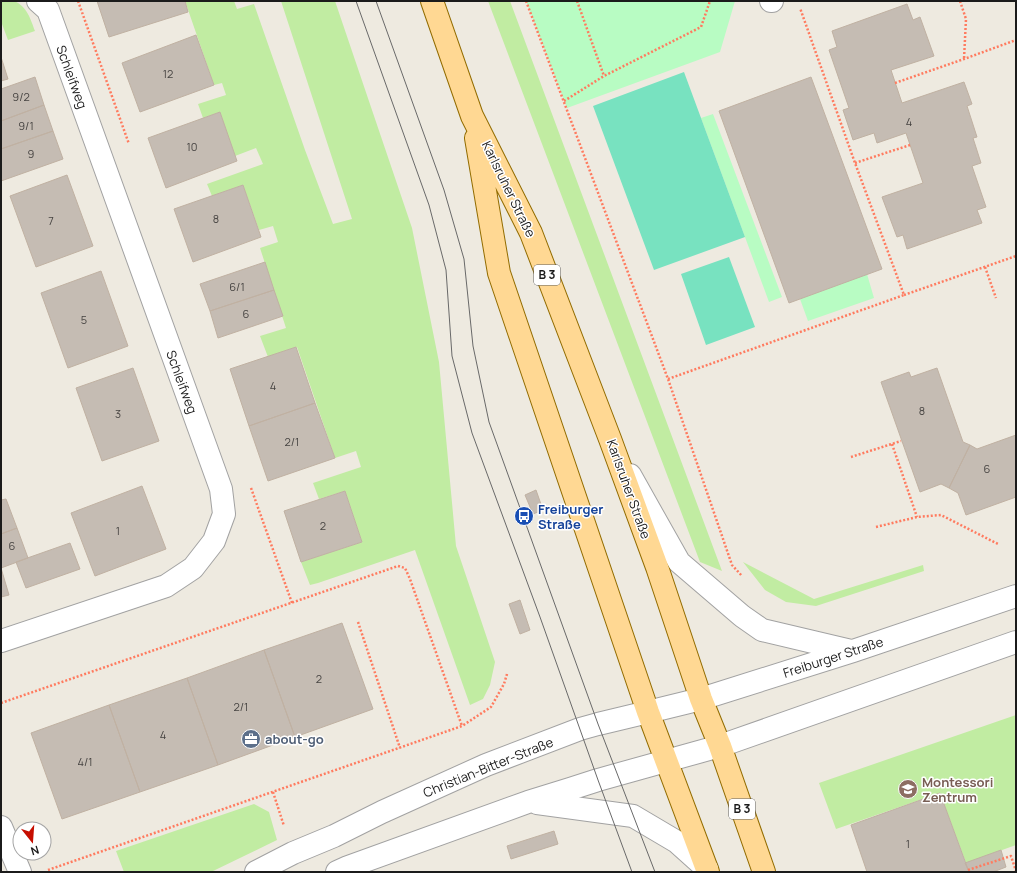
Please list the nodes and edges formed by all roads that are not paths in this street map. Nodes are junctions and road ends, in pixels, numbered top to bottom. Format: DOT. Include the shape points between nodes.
graph roads {
  1 [pos="38,1"];
  2 [pos="432,1"];
  3 [pos="472,116"];
  4 [pos="610,440"];
  5 [pos="1016,596"];
  6 [pos="1,641"];
  7 [pos="1016,642"];
  8 [pos="853,651"];
  9 [pos="701,699"];
  10 [pos="648,712"];
  11 [pos="720,746"];
  12 [pos="666,761"];
  13 [pos="528,802"];
  14 [pos="1,827"];
  15 [pos="334,836"];
  16 [pos="345,870"];
  17 [pos="707,870"];
  18 [pos="20,872"];
  19 [pos="256,872"];
  20 [pos="764,872"];
  1 -- 6 [label="street, Schleifweg" via="48,10 221,489 224,514 214,541 193,568 166,586"];
  2 -- 3 [label="main road, Karlsruher Straße / B 3"];
  3 -- 4 [label="main road, Karlsruher Straße / B 3" via="531,233"];
  3 -- 10 [label="main road, Karlsruher Straße / B 3" via="499,273"];
  4 -- 8 [label="street" via="678,562 762,630"];
  4 -- 9 [label="main road, Karlsruher Straße / B 3" via="657,567"];
  5 -- 8 [label="street, Freiburger Straße"];
  7 -- 11 [label="street"];
  8 -- 9 [label="street, Freiburger Straße"];
  9 -- 10 [label="street, Freiburger Straße"];
  9 -- 11 [label="main road, Karlsruher Straße / B 3"];
  10 -- 12 [label="main road, Karlsruher Straße / B 3"];
  10 -- 15 [label="street, Christian-Bitter-Straße" via="580,729 486,765"];
  11 -- 12 [label="street"];
  11 -- 20 [label="main road, Karlsruher Straße / B 3"];
  12 -- 13 [label="street"];
  12 -- 17 [label="main road, Karlsruher Straße / B 3"];
  13 -- 16 [label="street"];
  13 -- 17 [label="street, Karlsruher Straße" via="633,816 677,842"];
  14 -- 18 [label="street"];
  15 -- 16 [label="street"];
  15 -- 19 [label="street, Christian-Bitter-Straße"];
}
